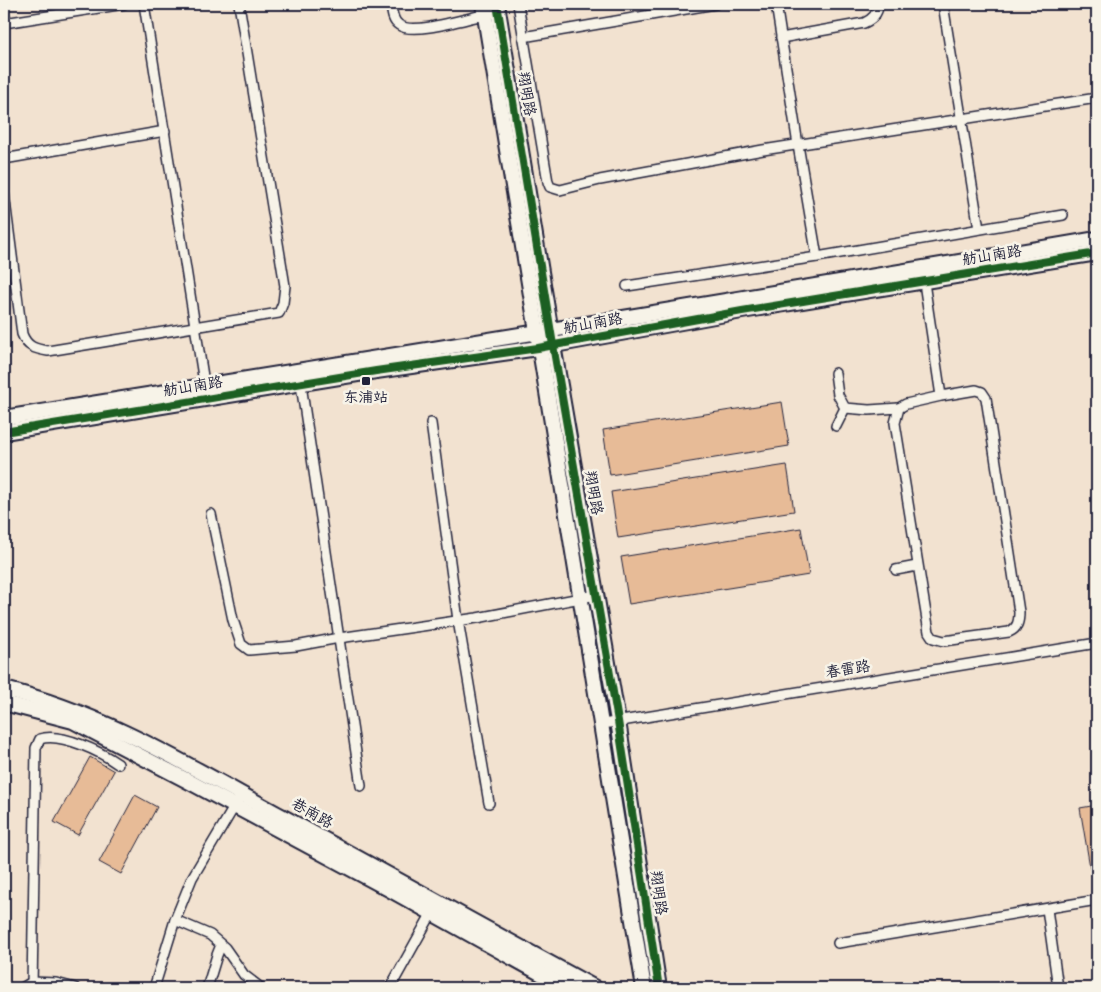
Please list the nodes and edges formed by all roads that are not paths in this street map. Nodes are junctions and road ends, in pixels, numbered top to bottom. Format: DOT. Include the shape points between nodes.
graph roads {
  1 [pos="124,4"];
  2 [pos="144,4"];
  3 [pos="239,4"];
  4 [pos="391,4"];
  5 [pos="518,4"];
  6 [pos="715,4"];
  7 [pos="776,4"];
  8 [pos="879,4"];
  9 [pos="943,4"];
  10 [pos="490,8"];
  11 [pos="4,23"];
  12 [pos="523,37"];
  13 [pos="782,38"];
  14 [pos="1097,98"];
  15 [pos="961,120"];
  16 [pos="165,131"];
  17 [pos="798,145"];
  18 [pos="4,159"];
  19 [pos="4,193"];
  20 [pos="1062,216"];
  21 [pos="979,230"];
  22 [pos="1097,239"];
  23 [pos="1097,253"];
  24 [pos="817,257"];
  25 [pos="922,275"];
  26 [pos="627,286"];
  27 [pos="194,327"];
  28 [pos="550,330"];
  29 [pos="536,332"];
  30 [pos="553,346"];
  31 [pos="538,348"];
  32 [pos="835,373"];
  33 [pos="300,377"];
  34 [pos="205,392"];
  35 [pos="941,396"];
  36 [pos="105,401"];
  37 [pos="845,408"];
  38 [pos="899,408"];
  39 [pos="4,412"];
  40 [pos="107,416"];
  41 [pos="4,418"];
  42 [pos="431,423"];
  43 [pos="836,426"];
  44 [pos="4,432"];
  45 [pos="4,441"];
  46 [pos="211,514"];
  47 [pos="917,566"];
  48 [pos="896,570"];
  49 [pos="596,595"];
  50 [pos="581,597"];
  51 [pos="458,620"];
  52 [pos="339,638"];
  53 [pos="1097,643"];
  54 [pos="4,689"];
  55 [pos="4,703"];
  56 [pos="618,721"];
  57 [pos="603,724"];
  58 [pos="118,764"];
  59 [pos="361,786"];
  60 [pos="238,800"];
  61 [pos="489,803"];
  62 [pos="1097,900"];
  63 [pos="435,908"];
  64 [pos="1047,908"];
  65 [pos="176,920"];
  66 [pos="838,943"];
  67 [pos="221,944"];
  68 [pos="32,985"];
  69 [pos="22,988"];
  70 [pos="75,988"];
  71 [pos="154,988"];
  72 [pos="208,988"];
  73 [pos="261,988"];
  74 [pos="390,988"];
  75 [pos="567,988"];
  76 [pos="595,988"];
  77 [pos="644,988"];
  78 [pos="659,988"];
  79 [pos="1058,988"];
  1 -- 11 [label="street"];
  2 -- 16 [label="street"];
  3 -- 27 [label="street" via="280,250 285,286 283,303 279,314"];
  4 -- 10 [label="street" via="393,18 399,25 410,29 443,24"];
  5 -- 12 [label="street"];
  6 -- 12 [label="street"];
  7 -- 13 [label="street"];
  8 -- 13 [label="street" via="877,13 864,23"];
  9 -- 15 [label="street"];
  10 -- 28 [label="street, 翔明路"];
  10 -- 29 [label="street, 翔明路"];
  12 -- 17 [label="street" via="550,187 560,190"];
  13 -- 17 [label="street"];
  14 -- 15 [label="street"];
  15 -- 17 [label="street"];
  15 -- 21 [label="street"];
  16 -- 18 [label="street"];
  16 -- 27 [label="street"];
  17 -- 24 [label="street"];
  19 -- 27 [label="street" via="22,334 25,342 34,349 48,351"];
  20 -- 21 [label="street"];
  21 -- 24 [label="street"];
  22 -- 25 [label="street, 舫山南路"];
  23 -- 25 [label="street, 舫山南路"];
  24 -- 26 [label="street"];
  25 -- 28 [label="street, 舫山南路"];
  25 -- 30 [label="street, 舫山南路"];
  25 -- 35 [label="street"];
  27 -- 34 [label="street"];
  28 -- 29 [label="street, 舫山南路"];
  28 -- 30 [label="street, 翔明路"];
  29 -- 31 [label="street, 翔明路"];
  29 -- 33 [label="street, 舫山南路"];
  30 -- 31 [label="street, 舫山南路"];
  30 -- 49 [label="street, 翔明路"];
  31 -- 33 [label="street, 舫山南路"];
  31 -- 50 [label="street, 翔明路"];
  32 -- 37 [label="street" via="838,395"];
  33 -- 34 [label="street, 舫山南路"];
  33 -- 52 [label="street"];
  34 -- 36 [label="street, 舫山南路"];
  34 -- 40 [label="street, 舫山南路"];
  35 -- 38 [label="street"];
  35 -- 47 [label="street" via="976,390 986,398 1019,612 1014,630 944,641 933,638 928,632"];
  36 -- 39 [label="street" via="71,402"];
  36 -- 41 [label="street, 舫山南路"];
  37 -- 38 [label="street"];
  37 -- 43 [label="street"];
  38 -- 47 [label="street" via="895,423"];
  40 -- 44 [label="street, 舫山南路"];
  40 -- 45 [label="street"];
  42 -- 51 [label="street"];
  46 -- 52 [label="street" via="241,644 249,650"];
  47 -- 48 [label="street"];
  49 -- 50 [label="street"];
  49 -- 56 [label="street, 翔明路"];
  50 -- 51 [label="street"];
  50 -- 57 [label="street, 翔明路"];
  51 -- 52 [label="street"];
  51 -- 61 [label="street"];
  52 -- 59 [label="street"];
  53 -- 56 [label="street, 春雷路"];
  54 -- 60 [label="street, 巷南路" via="108,725"];
  55 -- 60 [label="street, 巷南路" via="73,721"];
  56 -- 57 [label="street, 春雷路"];
  56 -- 78 [label="street, 翔明路"];
  57 -- 77 [label="street, 翔明路"];
  58 -- 68 [label="street" via="78,744 57,738 40,739 36,748"];
  60 -- 63 [label="street, 巷南路"];
  60 -- 65 [label="street" via="192,878"];
  62 -- 64 [label="street"];
  63 -- 74 [label="street"];
  63 -- 75 [label="street, 巷南路"];
  63 -- 76 [label="street, 巷南路"];
  64 -- 66 [label="street"];
  64 -- 79 [label="street"];
  65 -- 67 [label="street" via="210,935"];
  65 -- 71 [label="street"];
  67 -- 72 [label="street"];
  67 -- 73 [label="street" via="244,975"];
  68 -- 69 [label="street"];
  68 -- 70 [label="street" via="56,984"];
}
